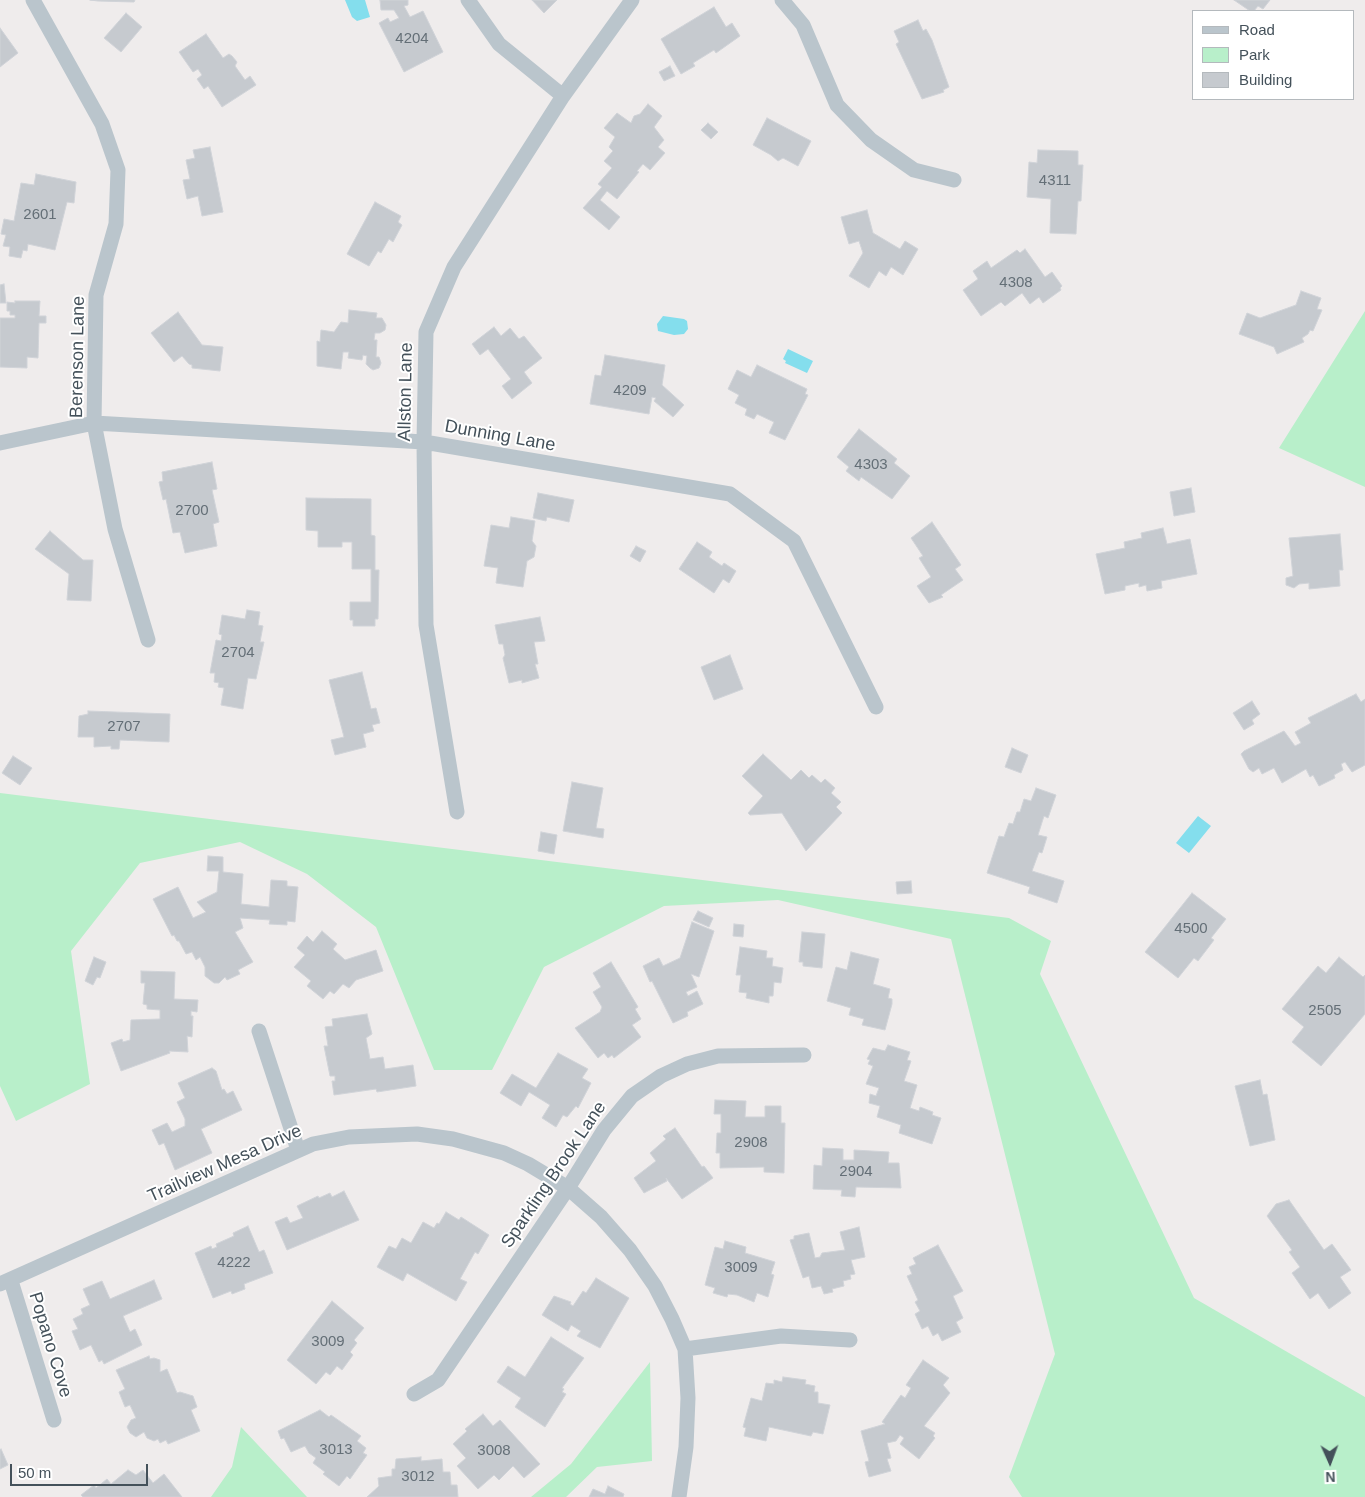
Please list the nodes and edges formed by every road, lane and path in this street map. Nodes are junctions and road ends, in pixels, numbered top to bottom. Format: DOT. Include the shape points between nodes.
graph roads {
  1 [pos="33,0"];
  2 [pos="468,0"];
  3 [pos="632,0"];
  4 [pos="782,0"];
  5 [pos="563,96"];
  6 [pos="954,180"];
  7 [pos="94,423"];
  8 [pos="424,442"];
  9 [pos="0,443"];
  10 [pos="148,640"];
  11 [pos="876,707"];
  12 [pos="457,812"];
  13 [pos="260,1031"];
  14 [pos="804,1055"];
  15 [pos="298,1150"];
  16 [pos="568,1188"];
  17 [pos="5,1283"];
  18 [pos="850,1340"];
  19 [pos="684,1349"];
  20 [pos="414,1394"];
  21 [pos="54,1420"];
  22 [pos="679,1497"];
  1 -- 7 [label="street, Berenson Lane" via="102,124 118,170 116,224 96,295"];
  2 -- 5 [label="street" via="498,44"];
  3 -- 5 [label="street, Allston Lane"];
  4 -- 6 [label="street" via="803,25 837,105 871,140 914,170"];
  5 -- 8 [label="street, Allston Lane" via="454,267 426,332"];
  7 -- 8 [label="street, Dunning Lane"];
  7 -- 9 [label="street, Dunning Lane"];
  7 -- 10 [label="street, Berenson Lane" via="115,529"];
  8 -- 11 [label="street, Dunning Lane" via="730,494 794,541"];
  8 -- 12 [label="street, Allston Lane" via="426,625"];
  13 -- 15 [label="street"];
  14 -- 16 [label="street, Sparkling Brook Lane" via="718,1056 687,1064 661,1076 632,1096 616,1113"];
  15 -- 16 [label="street, Trailview Mesa Drive" via="349,1136 376,1134 417,1134 453,1139 504,1153"];
  15 -- 17 [label="street, Trailview Mesa Drive"];
  16 -- 19 [label="street, Trailview Mesa Drive" via="601,1217 630,1250 654,1286"];
  16 -- 20 [label="street, Sparkling Brook Lane" via="438,1380"];
  17 -- 21 [label="street, Popano Cove"];
  18 -- 19 [label="street" via="781,1336"];
  19 -- 22 [label="street, Trailview Mesa Drive" via="688,1398"];
}
